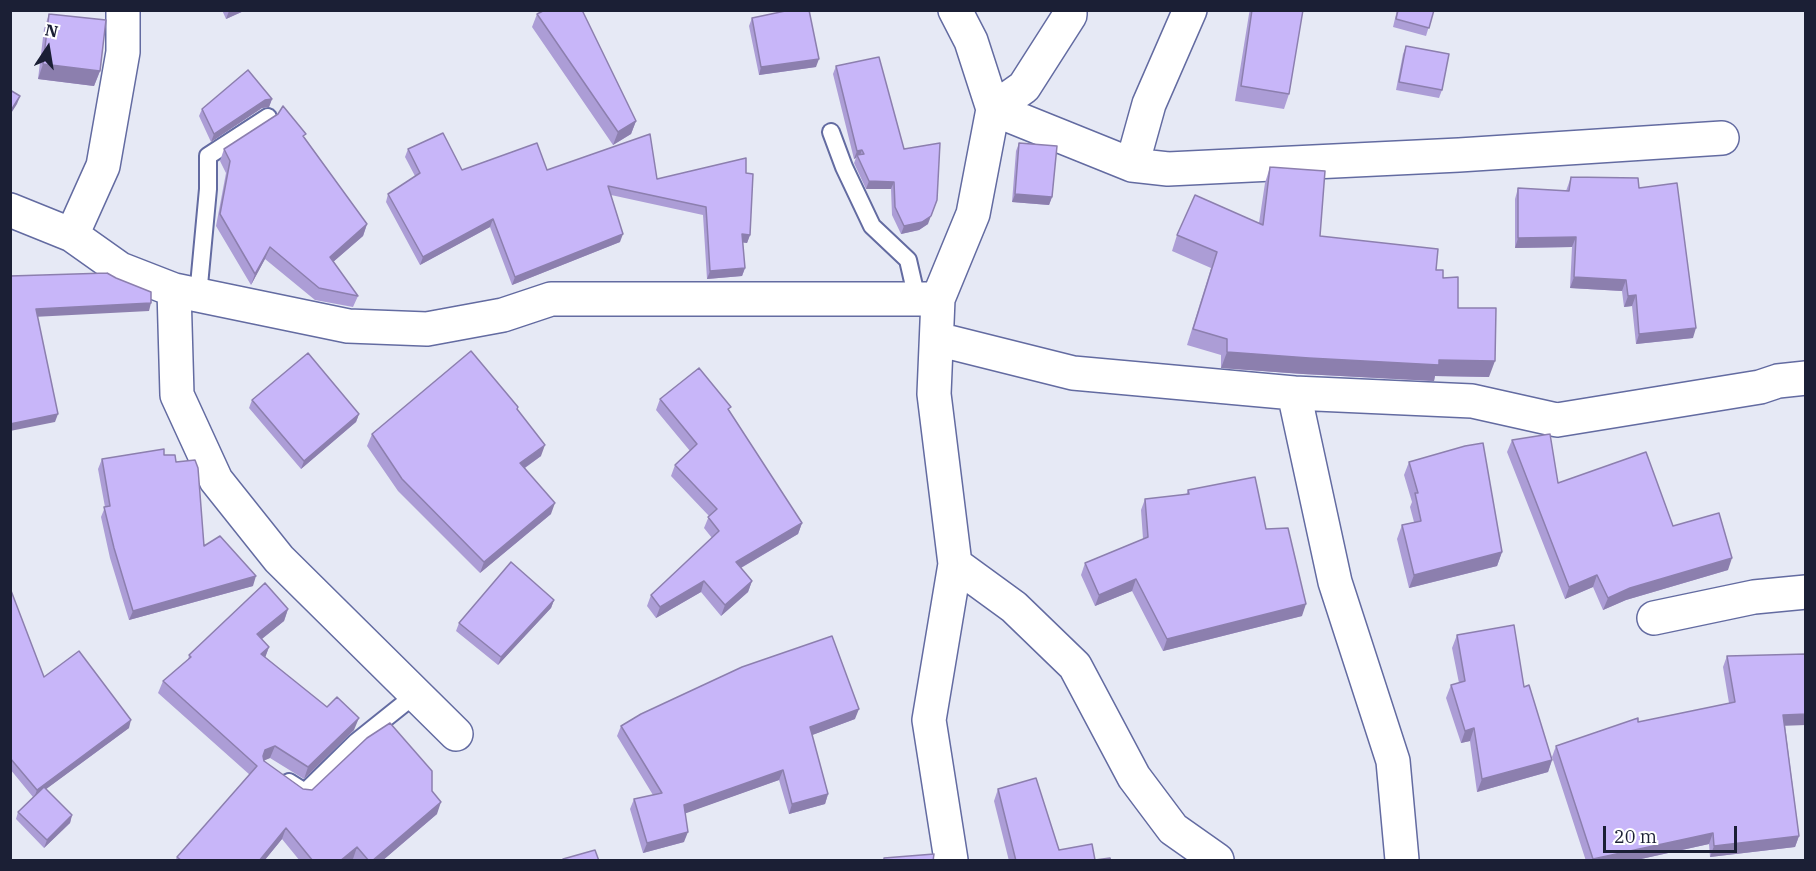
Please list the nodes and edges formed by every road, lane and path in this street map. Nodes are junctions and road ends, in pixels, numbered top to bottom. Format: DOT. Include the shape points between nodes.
graph roads {
  1 [pos="123,10"];
  2 [pos="956,10"];
  3 [pos="1070,10"];
  4 [pos="1190,10"];
  5 [pos="993,109"];
  6 [pos="268,117"];
  7 [pos="831,132"];
  8 [pos="1722,138"];
  9 [pos="1132,165"];
  10 [pos="10,210"];
  11 [pos="72,235"];
  12 [pos="186,293"];
  13 [pos="928,299"];
  14 [pos="937,339"];
  15 [pos="1806,378"];
  16 [pos="1294,393"];
  17 [pos="955,564"];
  18 [pos="1806,592"];
  19 [pos="1654,618"];
  20 [pos="416,694"];
  21 [pos="456,734"];
  22 [pos="278,774"];
  23 [pos="951,861"];
  24 [pos="1217,861"];
  25 [pos="1402,861"];
  1 -- 11 [label="street" via="123,52 103,166"];
  2 -- 5 [label="street" via="971,41"];
  3 -- 5 [label="street" via="1024,87"];
  4 -- 9 [label="street" via="1149,104"];
  5 -- 9 [label="street"];
  5 -- 13 [label="street" via="972,214"];
  6 -- 12 [label="lane" via="208,156 208,189"];
  7 -- 13 [label="lane" via="872,225 908,260"];
  8 -- 9 [label="street" via="1191,168"];
  10 -- 11 [label="street"];
  11 -- 12 [label="street" via="120,269"];
  12 -- 13 [label="street" via="348,326 427,329 503,315 551,299"];
  12 -- 20 [label="street" via="177,394 216,480 279,559"];
  13 -- 14 [label="street"];
  14 -- 16 [label="street" via="1073,373"];
  14 -- 17 [label="street" via="934,394"];
  15 -- 16 [label="street" via="1557,420 1472,401"];
  16 -- 25 [label="street" via="1335,582 1393,761"];
  17 -- 23 [label="street" via="929,720"];
  17 -- 24 [label="street" via="1014,607 1075,666 1134,777 1173,829"];
  18 -- 19 [label="street" via="1754,597"];
  20 -- 21 [label="street"];
  20 -- 22 [label="lane" via="356,742 305,792"];
}
